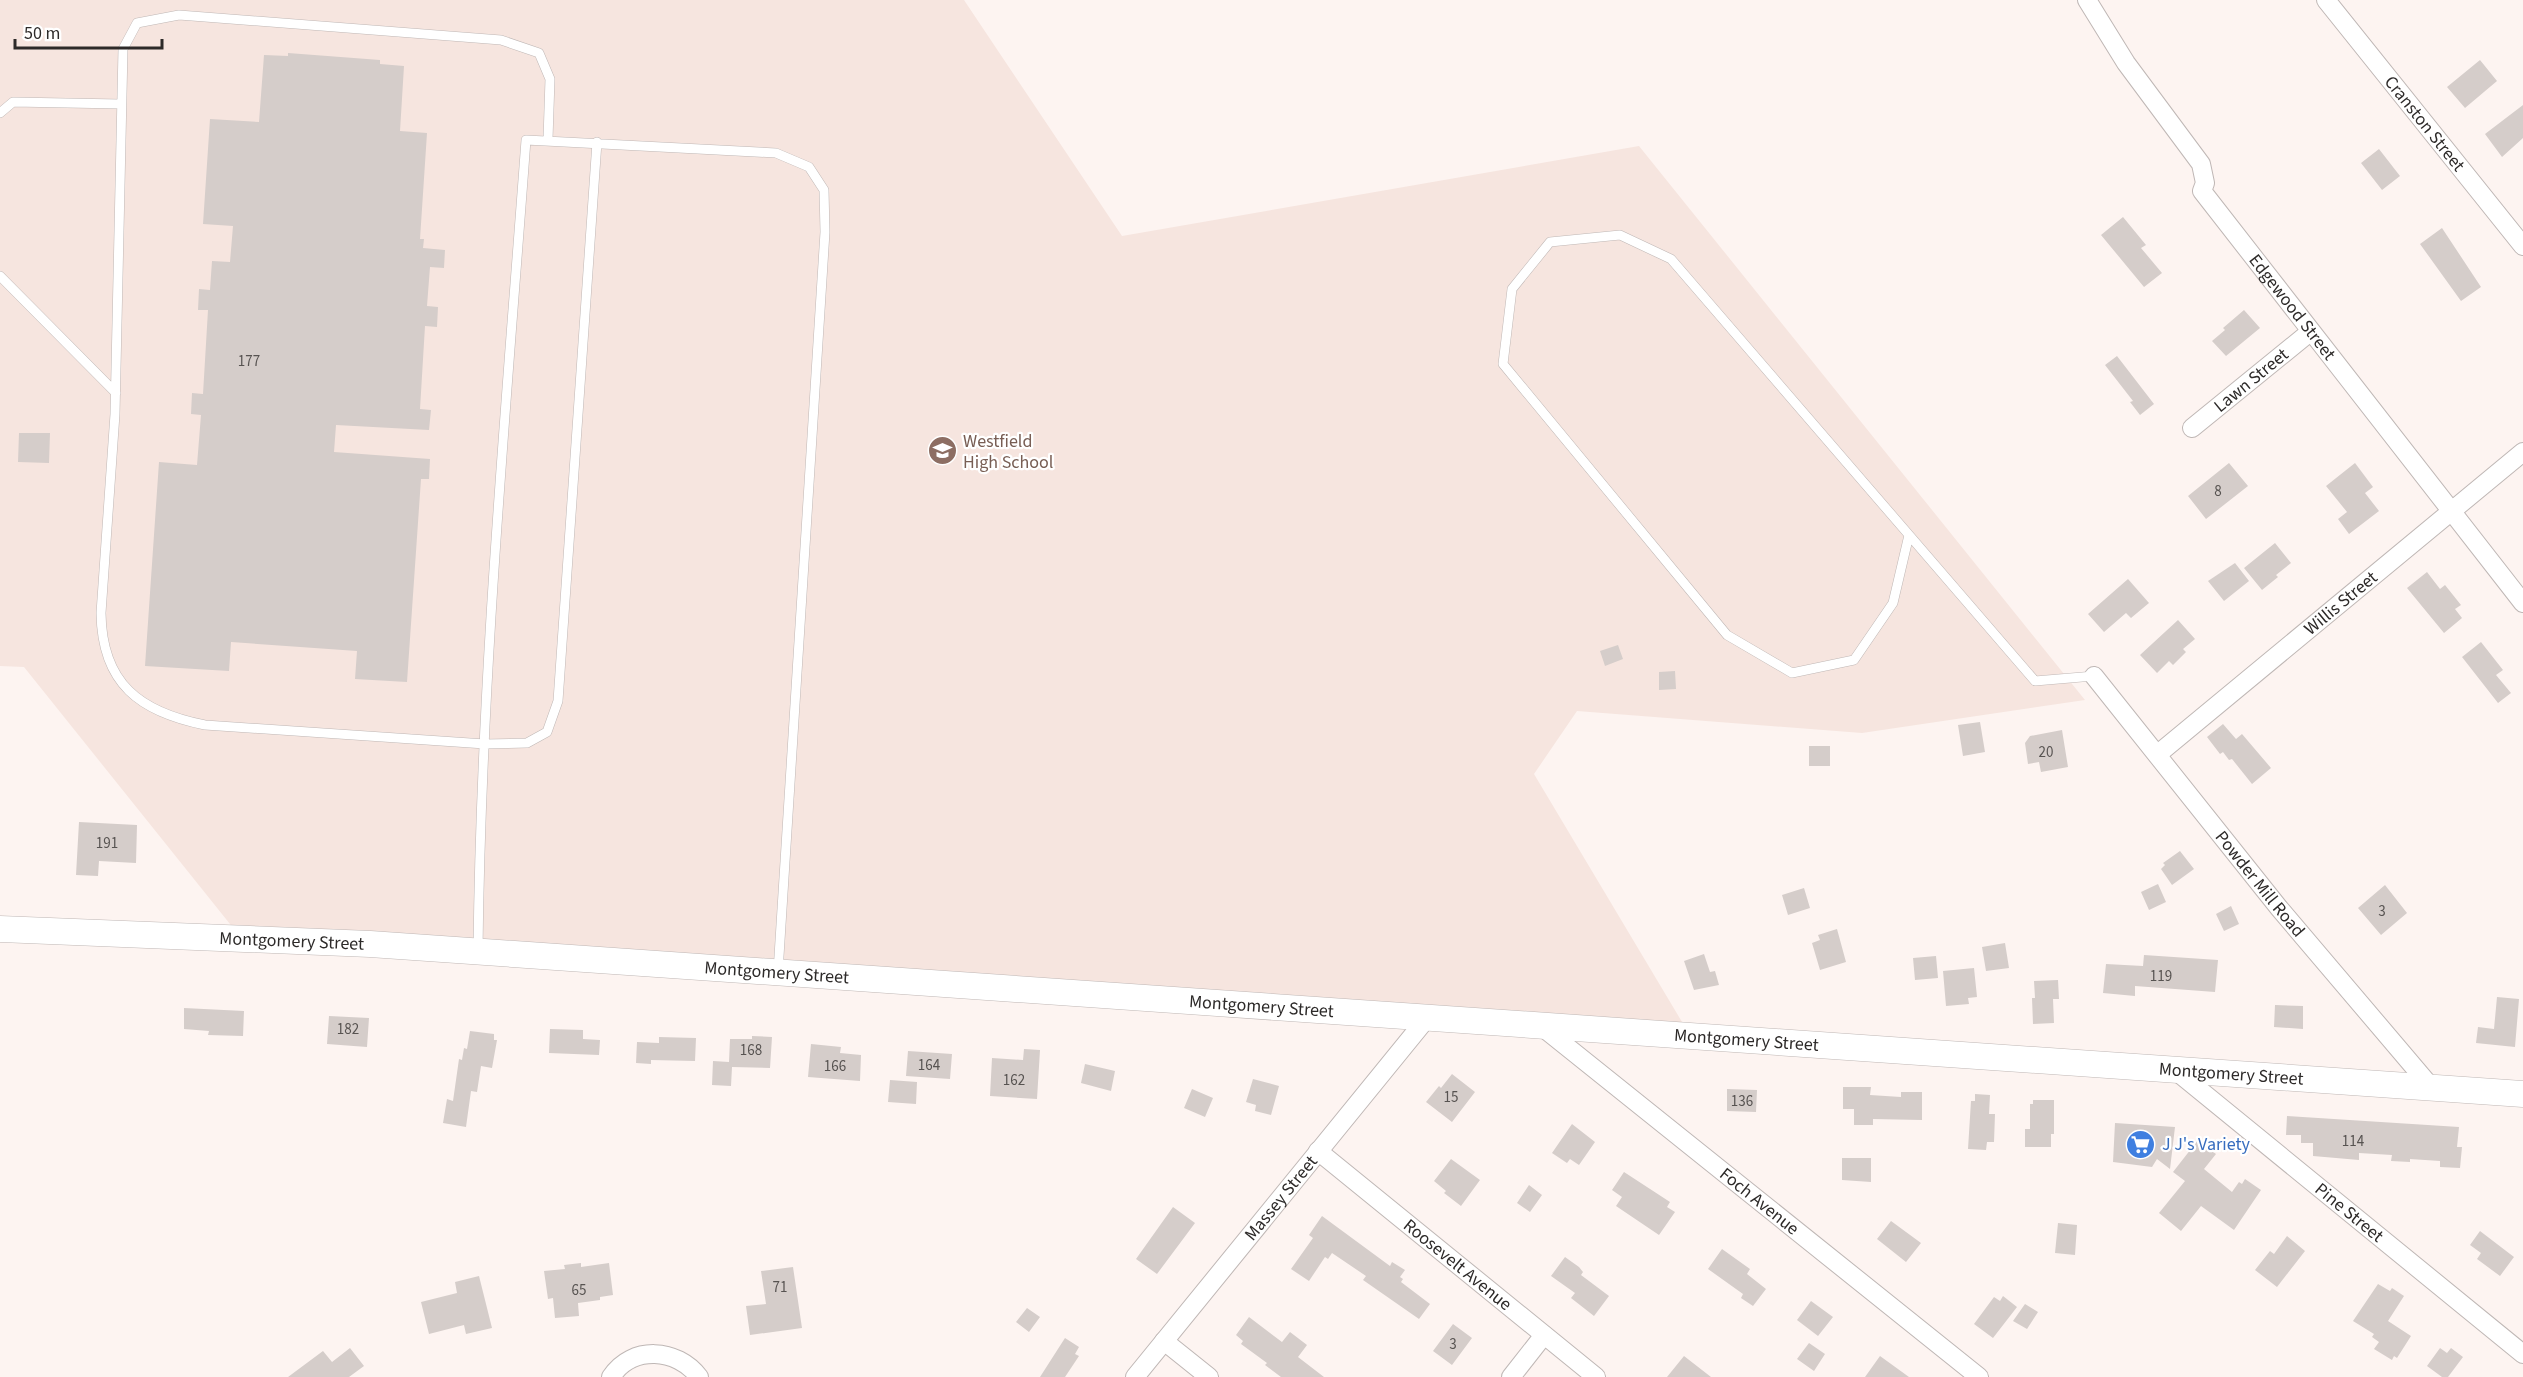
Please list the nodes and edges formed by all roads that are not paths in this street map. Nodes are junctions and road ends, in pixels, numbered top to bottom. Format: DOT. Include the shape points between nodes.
graph roads {
  1 [pos="2087,0"];
  2 [pos="2326,0"];
  3 [pos="120,104"];
  4 [pos="0,113"];
  5 [pos="548,139"];
  6 [pos="597,142"];
  7 [pos="2523,246"];
  8 [pos="0,276"];
  9 [pos="2310,332"];
  10 [pos="116,393"];
  11 [pos="2192,428"];
  12 [pos="2523,452"];
  13 [pos="2451,512"];
  14 [pos="1909,535"];
  15 [pos="2523,603"];
  16 [pos="2094,676"];
  17 [pos="485,744"];
  18 [pos="2158,754"];
  19 [pos="0,929"];
  20 [pos="477,953"];
  21 [pos="778,973"];
  22 [pos="1427,1018"];
  23 [pos="1541,1026"];
  24 [pos="2175,1070"];
  25 [pos="2432,1087"];
  26 [pos="2523,1094"];
  27 [pos="1318,1151"];
  28 [pos="1544,1335"];
  29 [pos="1164,1341"];
  30 [pos="2523,1354"];
  31 [pos="611,1377"];
  32 [pos="699,1377"];
  33 [pos="1135,1377"];
  34 [pos="1209,1377"];
  35 [pos="1511,1377"];
  36 [pos="1596,1377"];
  37 [pos="1979,1377"];
  1 -- 9 [label="street, Edgewood Street" via="2126,63 2201,164 2205,183 2202,191"];
  2 -- 7 [label="street, Cranston Street"];
  3 -- 4 [label="lane" via="13,102"];
  3 -- 5 [label="lane" via="123,49 137,23 179,15 501,40 539,53 549,79"];
  3 -- 10 [label="lane"];
  5 -- 6 [label="lane"];
  5 -- 17 [label="lane" via="526,140"];
  6 -- 17 [label="lane" via="558,701 548,732 527,743"];
  6 -- 21 [label="lane" via="776,153 809,167 824,190 823,287"];
  8 -- 10 [label="lane"];
  9 -- 11 [label="street, Lawn Street"];
  9 -- 13 [label="street, Edgewood Street"];
  10 -- 17 [label="lane" via="101,613 106,657 126,687 156,711 205,724"];
  12 -- 13 [label="street, Willis Street"];
  13 -- 15 [label="street, Edgewood Street"];
  13 -- 18 [label="street, Willis Street"];
  14 -- 14 [label="lane" via="1671,259 1620,235 1551,242 1512,289 1503,364 1727,635 1792,673 1854,660 1893,603"];
  14 -- 16 [label="lane" via="2035,681"];
  16 -- 18 [label="street, Powder Mill Road"];
  17 -- 20 [label="lane"];
  18 -- 25 [label="street, Powder Mill Road" via="2279,908"];
  19 -- 20 [label="main road, Montgomery Street" via="370,944"];
  20 -- 21 [label="main road, Montgomery Street"];
  21 -- 22 [label="main road, Montgomery Street"];
  22 -- 23 [label="main road, Montgomery Street"];
  22 -- 27 [label="street, Massey Street"];
  23 -- 24 [label="main road, Montgomery Street"];
  23 -- 37 [label="street, Foch Avenue"];
  24 -- 25 [label="main road, Montgomery Street"];
  24 -- 30 [label="street, Pine Street"];
  25 -- 26 [label="main road, Montgomery Street"];
  27 -- 28 [label="street, Roosevelt Avenue"];
  27 -- 29 [label="street, Massey Street"];
  28 -- 35 [label="street"];
  28 -- 36 [label="street, Roosevelt Avenue"];
  29 -- 33 [label="street, Massey Street"];
  29 -- 34 [label="street"];
  31 -- 32 [label="street" via="632,1359 653,1353 676,1358"];
}
